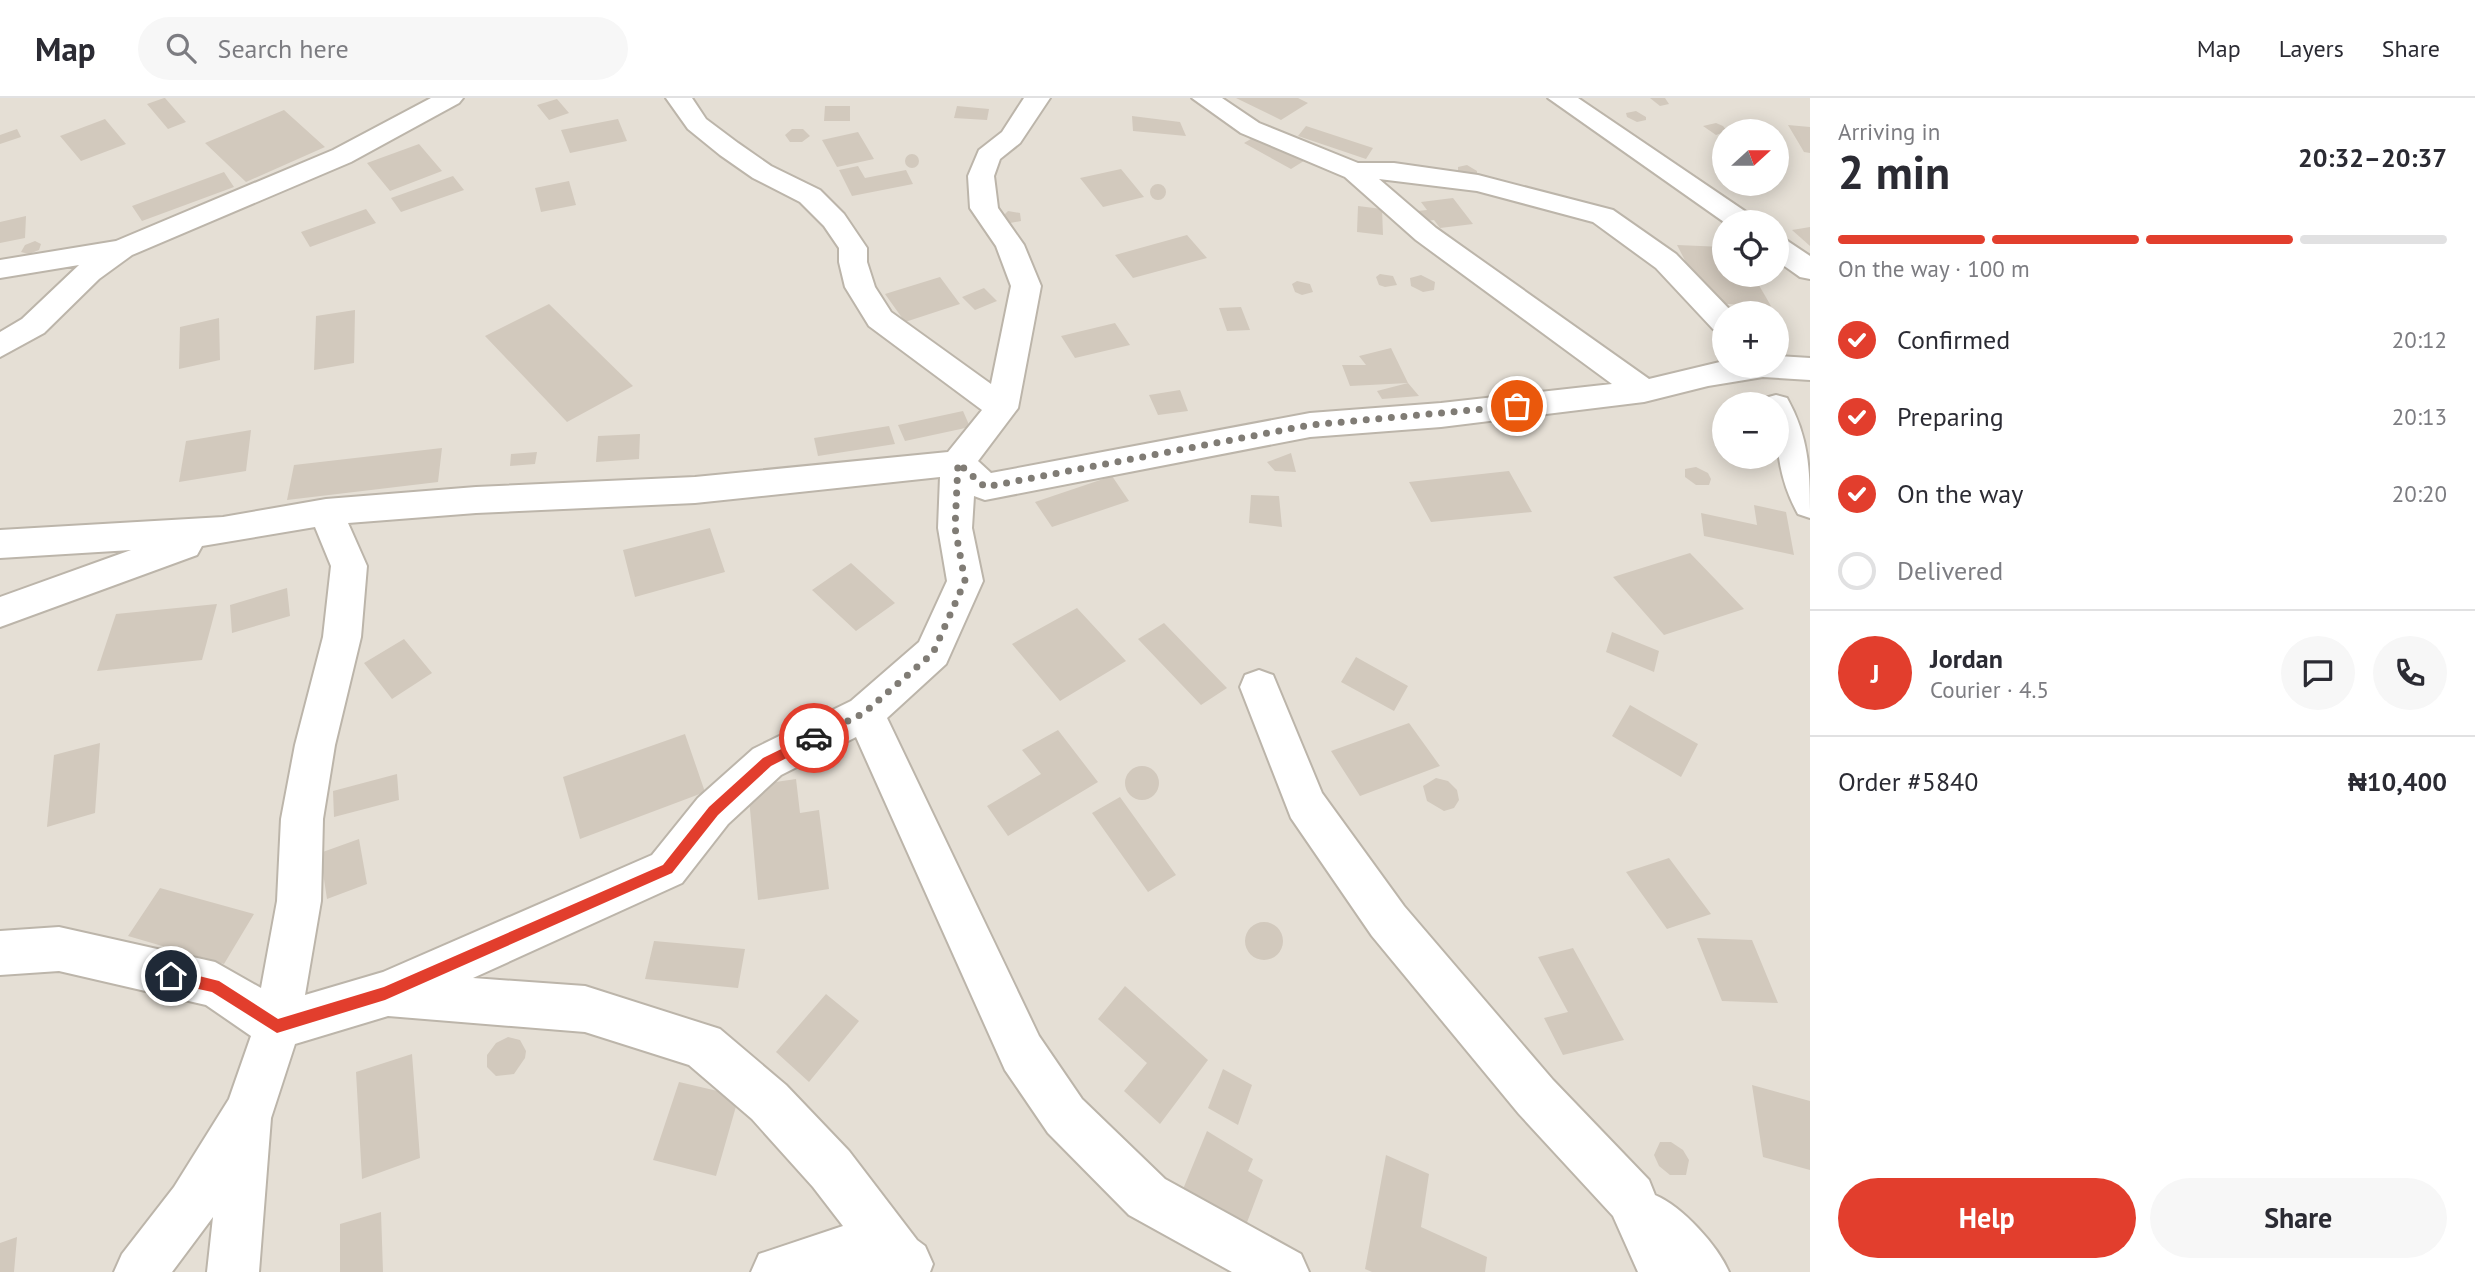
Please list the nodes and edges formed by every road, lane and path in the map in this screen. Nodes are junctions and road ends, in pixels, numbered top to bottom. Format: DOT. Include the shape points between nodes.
graph roads {
  1 [pos="450,98"];
  2 [pos="680,98"];
  3 [pos="1037,98"];
  4 [pos="1205,98"];
  5 [pos="1561,98"];
  6 [pos="1354,171"];
  7 [pos="1724,210"];
  8 [pos="122,249"];
  9 [pos="1789,255"];
  10 [pos="0,269"];
  11 [pos="1810,270"];
  12 [pos="1712,309"];
  13 [pos="0,345"];
  14 [pos="1789,368"];
  15 [pos="1810,369"];
  16 [pos="1712,374"];
  17 [pos="1644,391"];
  18 [pos="1002,408"];
  19 [pos="1789,443"];
  20 [pos="958,463"];
  21 [pos="1810,505"];
  22 [pos="326,512"];
  23 [pos="223,531"];
  24 [pos="0,544"];
  25 [pos="0,612"];
  26 [pos="1259,687"];
  27 [pos="864,713"];
  28 [pos="0,953"];
  29 [pos="385,994"];
  30 [pos="277,1026"];
  31 [pos="249,1112"];
  32 [pos="1632,1199"];
  33 [pos="906,1263"];
  34 [pos="140,1272"];
  35 [pos="233,1272"];
  36 [pos="777,1272"];
  37 [pos="1283,1272"];
  38 [pos="1665,1272"];
  39 [pos="1703,1272"];
  1 -- 8 [label="street" via="342,156"];
  2 -- 18 [label="street" via="697,124 762,172 810,196 834,220 853,248 860,287 880,319"];
  3 -- 18 [label="street" via="1011,137 988,156 981,176 984,208 1010,245 1026,286"];
  4 -- 6 [label="street" via="1250,128"];
  5 -- 7 [label="street"];
  6 -- 12 [label="street" via="1394,171 1478,183 1603,216 1666,261"];
  6 -- 17 [label="street" via="1426,234"];
  8 -- 10 [label="street"];
  8 -- 13 [label="street" via="89,272 33,326"];
  9 -- 11 [label="street"];
  14 -- 15 [label="street"];
  16 -- 17 [label="street"];
  17 -- 20 [label="street" via="1310,425 985,487"];
  18 -- 20 [label="street"];
  19 -- 21 [label="street"];
  20 -- 22 [label="street" via="695,490"];
  20 -- 27 [label="street" via="955,528 965,581 933,653"];
  22 -- 23 [label="street"];
  22 -- 30 [label="street" via="349,566 348,578 342,637 302,819 299,901"];
  23 -- 24 [label="street"];
  23 -- 25 [label="street"];
  26 -- 32 [label="street" via="1306,805 1388,920 1536,1097"];
  27 -- 29 [label="street" via="767,762 713,811 667,869"];
  27 -- 37 [label="street" via="1022,1052 1065,1116 1147,1198"];
  28 -- 30 [label="street" via="59,949 215,985"];
  29 -- 30 [label="street"];
  29 -- 33 [label="street" via="585,1009 703,1046 769,1102 831,1169"];
  30 -- 31 [label="street"];
  31 -- 34 [label="street" via="192,1205"];
  31 -- 35 [label="street"];
  32 -- 38 [label="street"];
  32 -- 39 [label="street"];
  33 -- 36 [label="street" via="844,1249"];
}
